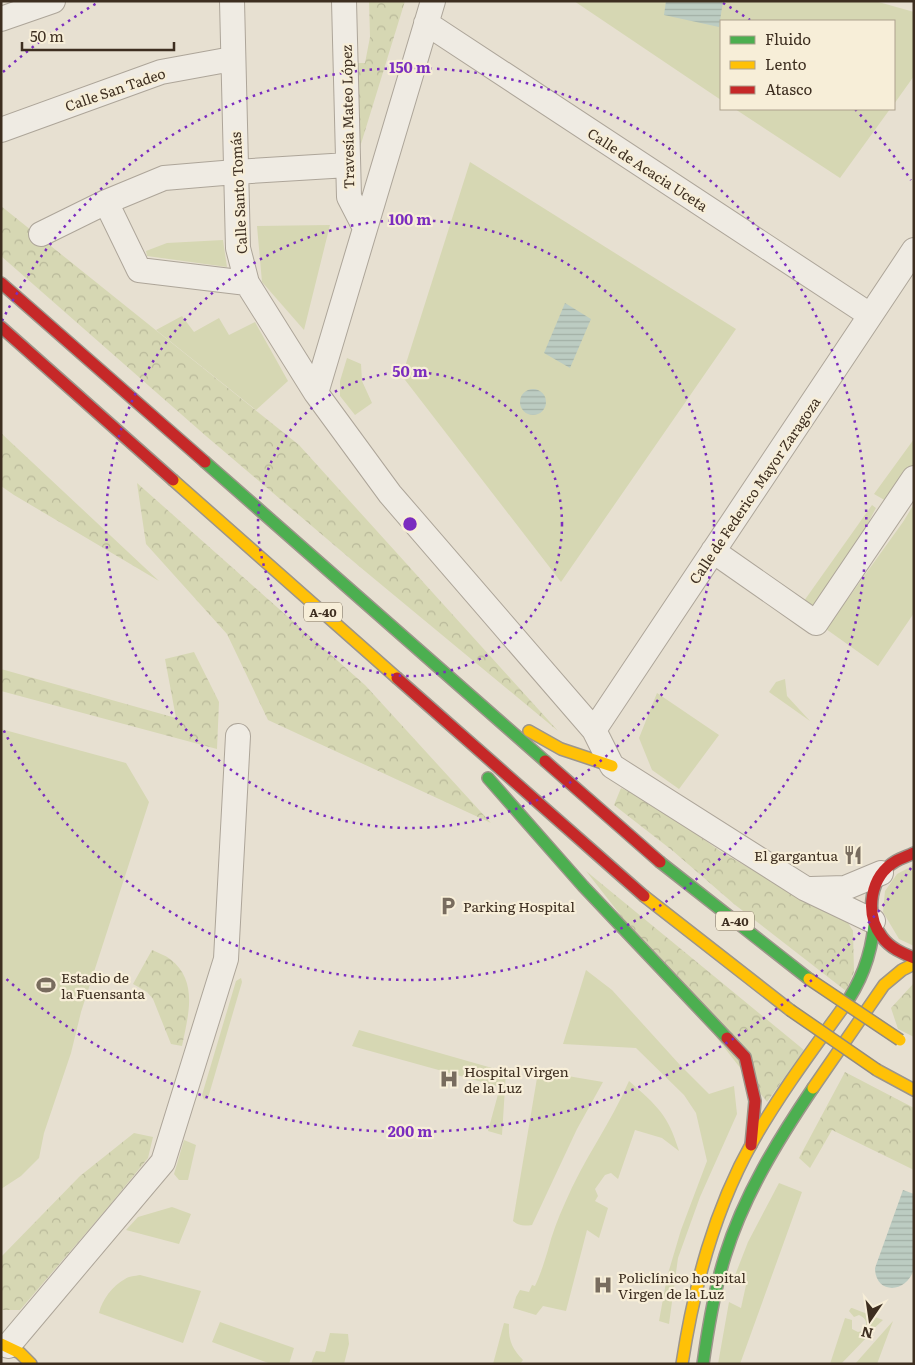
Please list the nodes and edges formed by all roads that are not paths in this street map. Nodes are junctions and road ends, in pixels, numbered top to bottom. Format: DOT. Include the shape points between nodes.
graph roads {
  1 [pos="53,1"];
  2 [pos="232,1"];
  3 [pos="344,1"];
  4 [pos="10,11"];
  5 [pos="429,12"];
  6 [pos="232,59"];
  7 [pos="1,130"];
  8 [pos="348,165"];
  9 [pos="235,172"];
  10 [pos="106,202"];
  11 [pos="365,228"];
  12 [pos="41,234"];
  13 [pos="914,250"];
  14 [pos="1,283"];
  15 [pos="247,283"];
  16 [pos="870,315"];
  17 [pos="1,327"];
  18 [pos="316,393"];
  19 [pos="914,478"];
  20 [pos="713,552"];
  21 [pos="415,694"];
  22 [pos="478,701"];
  23 [pos="594,730"];
  24 [pos="238,736"];
  25 [pos="612,766"];
  26 [pos="914,853"];
  27 [pos="881,873"];
  28 [pos="806,889"];
  29 [pos="874,923"];
  30 [pos="914,958"];
  31 [pos="914,964"];
  32 [pos="903,1042"];
  33 [pos="914,1090"];
  34 [pos="751,1145"];
  35 [pos="5,1345"];
  36 [pos="31,1364"];
  37 [pos="682,1364"];
  38 [pos="703,1364"];
  1 -- 4 [label="street"];
  2 -- 6 [label="street, Calle Santo Tomás"];
  3 -- 8 [label="street, Travesía Mateo López"];
  5 -- 11 [label="street"];
  5 -- 16 [label="street, Calle de Acacia Uceta"];
  6 -- 7 [label="street, Calle San Tadeo" via="161,72"];
  6 -- 9 [label="street, Calle Santo Tomás"];
  8 -- 9 [label="street"];
  8 -- 11 [label="street, Travesía Mateo López" via="349,197"];
  9 -- 10 [label="street" via="164,178"];
  9 -- 15 [label="street, Calle Santo Tomás" via="238,248"];
  10 -- 12 [label="street"];
  10 -- 15 [label="street" via="139,270"];
  11 -- 18 [label="street"];
  13 -- 16 [label="street, Calle de Federico Mayor Zaragoza"];
  14 -- 22 [label="main road, A-40"];
  15 -- 18 [label="street, Calle Santo Tomás"];
  16 -- 20 [label="street, Calle de Federico Mayor Zaragoza"];
  17 -- 21 [label="main road, A-40"];
  18 -- 23 [label="street, Calle Santo Tomás" via="390,494"];
  19 -- 20 [label="street" via="816,624"];
  20 -- 23 [label="street, Calle de Federico Mayor Zaragoza"];
  21 -- 33 [label="main road, A-40, bridge" via="644,896 790,1010 877,1070"];
  21 -- 34 [label="main road" via="583,886 745,1057 755,1101"];
  22 -- 25 [label="main road" via="561,749"];
  22 -- 32 [label="main road, A-40, bridge" via="660,862 809,979"];
  23 -- 25 [label="street, Calle Santo Tomás"];
  24 -- 35 [label="street" via="226,959 163,1162"];
  25 -- 28 [label="street"];
  26 -- 27 [label="main road" via="899,858"];
  27 -- 28 [label="street" via="845,888"];
  27 -- 29 [label="main road" via="872,893"];
  28 -- 29 [label="street"];
  29 -- 30 [label="main road" via="882,939 901,954"];
  29 -- 34 [label="main road" via="869,959 851,998 770,1112"];
  31 -- 38 [label="main road" via="900,969 880,988 768,1160 739,1219 726,1255 710,1318"];
  34 -- 37 [label="main road" via="722,1202 708,1239 693,1296"];
  35 -- 36 [label="main road"];
}
